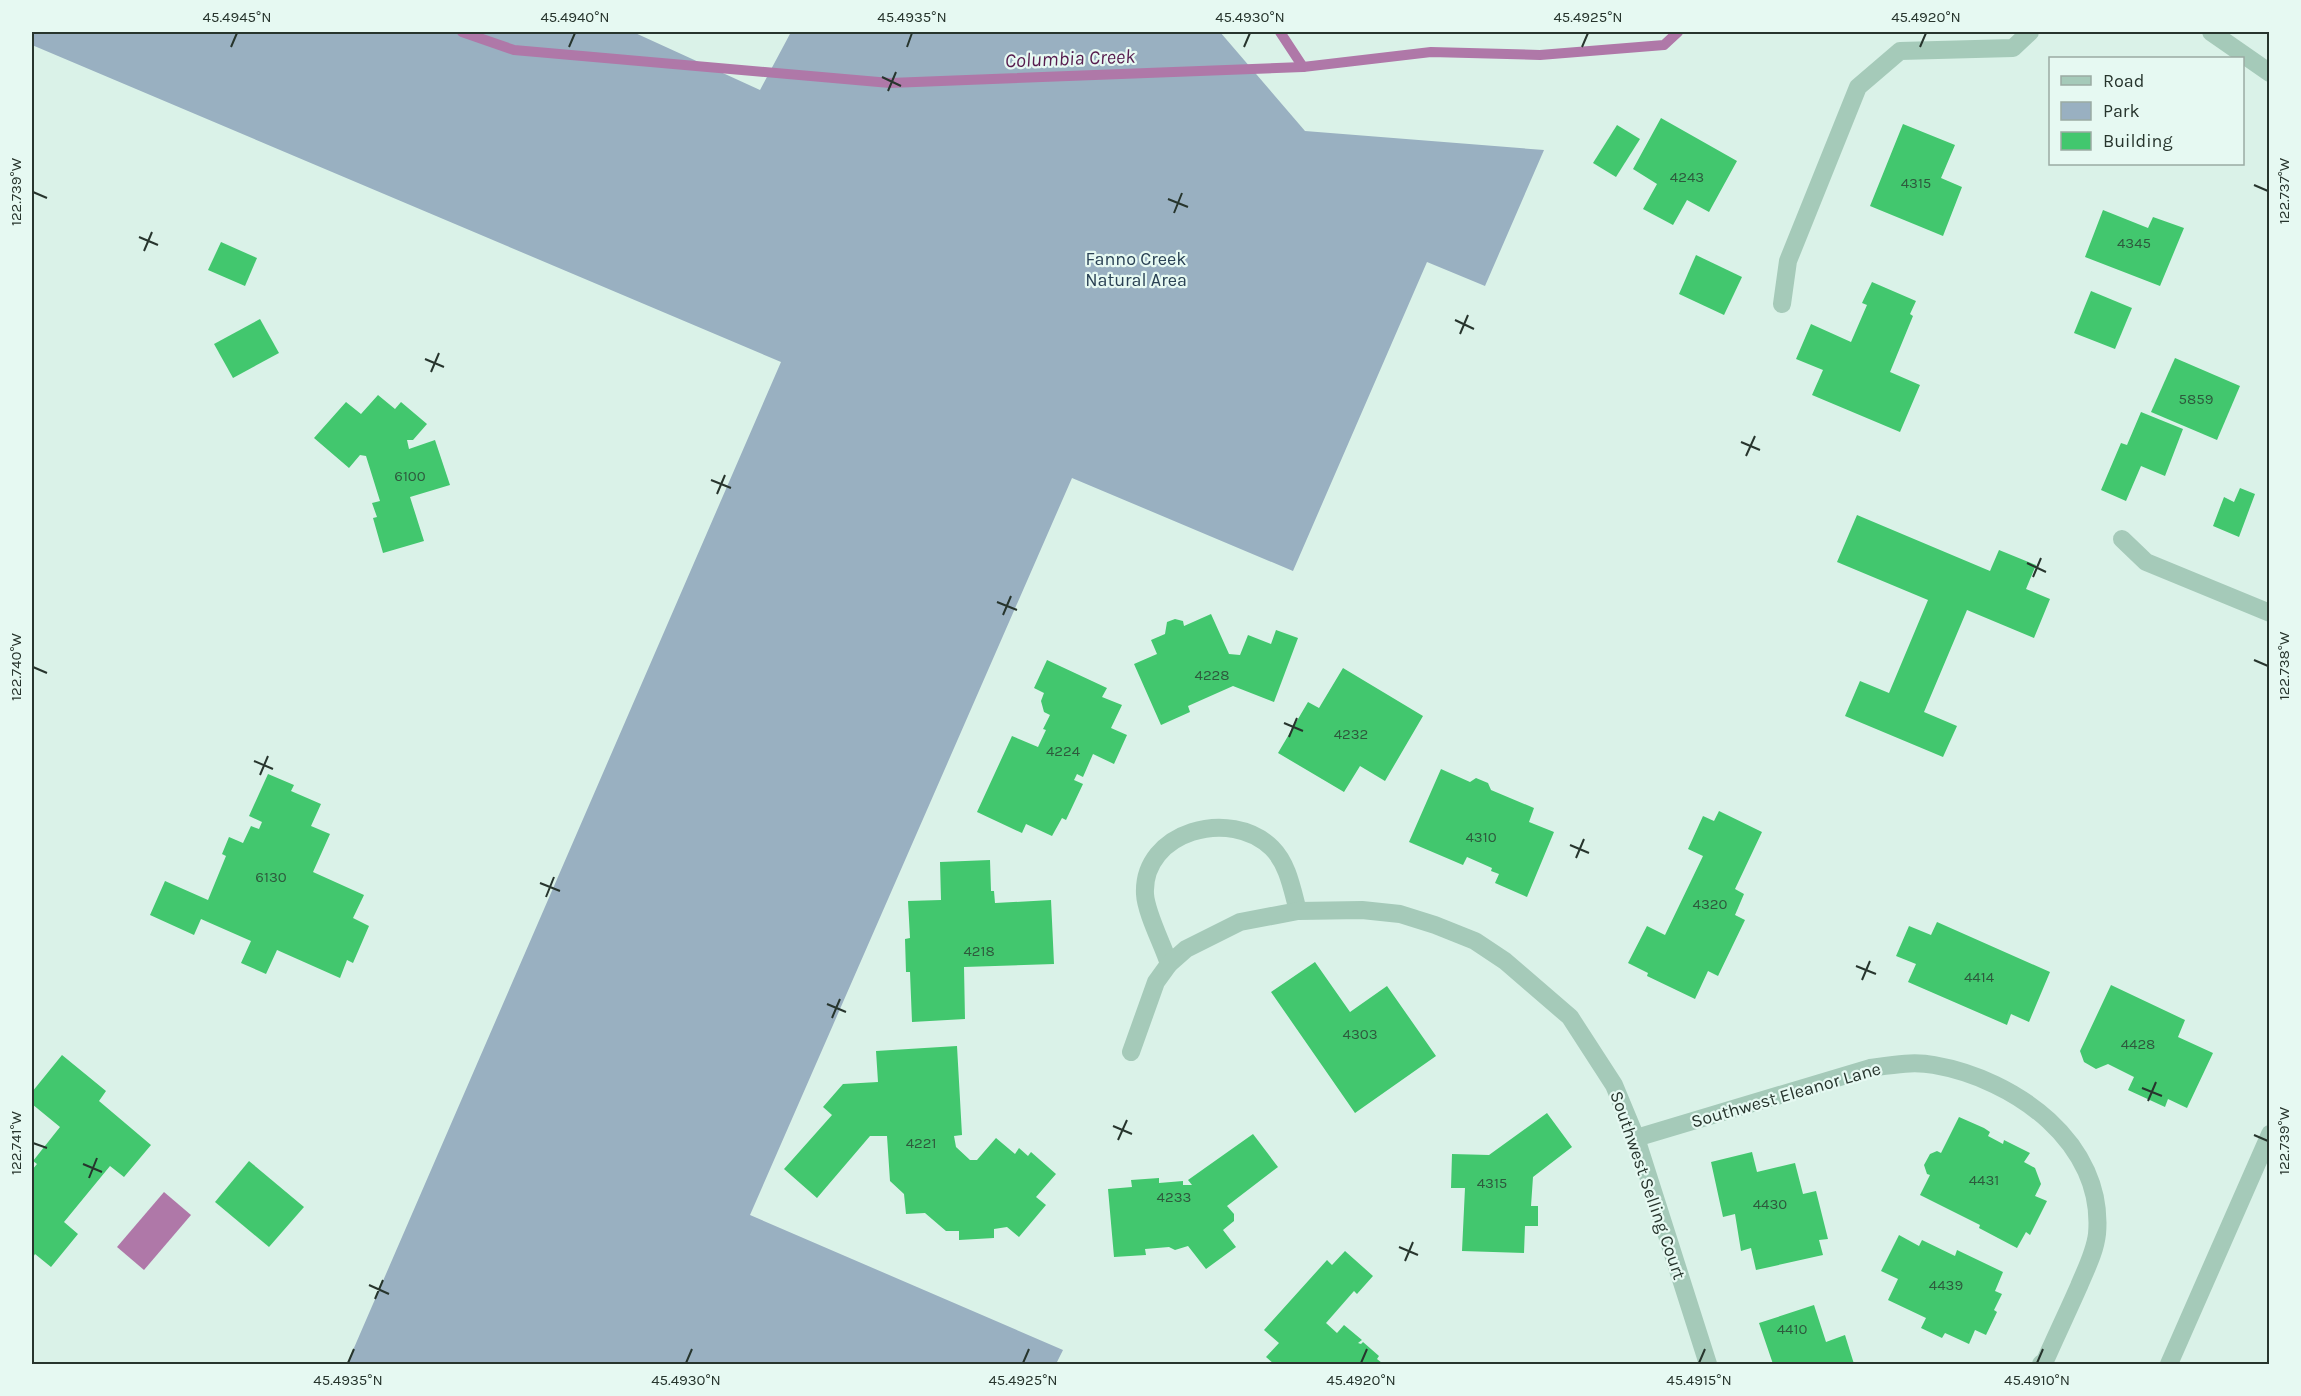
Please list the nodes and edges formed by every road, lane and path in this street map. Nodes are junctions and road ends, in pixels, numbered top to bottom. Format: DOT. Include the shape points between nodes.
graph roads {
  1 [pos="2030,32"];
  2 [pos="2211,32"];
  3 [pos="2270,74"];
  4 [pos="1782,304"];
  5 [pos="2122,539"];
  6 [pos="2270,614"];
  7 [pos="1298,911"];
  8 [pos="1169,964"];
  9 [pos="1131,1052"];
  10 [pos="2270,1134"];
  11 [pos="1636,1138"];
  12 [pos="1708,1365"];
  13 [pos="2041,1365"];
  14 [pos="2169,1365"];
  1 -- 4 [label="street" via="2013,48 1900,51 1858,87 1788,261"];
  2 -- 3 [label="street"];
  5 -- 6 [label="street" via="2146,562"];
  7 -- 8 [label="street, Southwest Selling Court" via="1240,922 1186,949"];
  7 -- 8 [label="street" via="1289,875 1272,849 1250,832 1197,829 1168,843 1155,856 1147,875 1147,907"];
  7 -- 11 [label="street, Southwest Selling Court" via="1400,914 1475,941 1505,961 1570,1017 1614,1085"];
  8 -- 9 [label="street, Southwest Selling Court" via="1156,982"];
  10 -- 14 [label="street"];
  11 -- 12 [label="street, Southwest Selling Court"];
  11 -- 13 [label="street, Southwest Eleanor Lane" via="1890,1065 1933,1064 2018,1096 2049,1121 2083,1162 2096,1211 2097,1235 2091,1257"];
}
